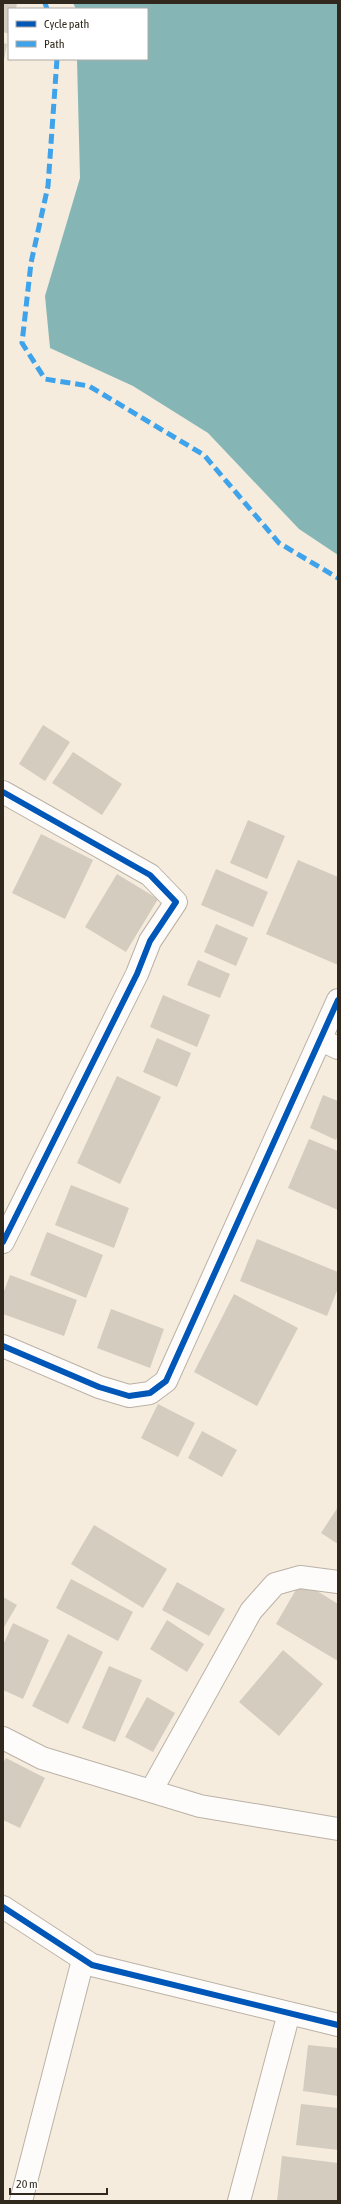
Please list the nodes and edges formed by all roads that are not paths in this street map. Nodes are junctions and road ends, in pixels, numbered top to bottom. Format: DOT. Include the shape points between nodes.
graph roads {
  1 [pos="3,792"];
  2 [pos="338,1000"];
  3 [pos="329,1044"];
  4 [pos="3,1242"];
  5 [pos="3,1346"];
  6 [pos="338,1582"];
  7 [pos="3,1738"];
  8 [pos="151,1791"];
  9 [pos="338,1829"];
  10 [pos="3,1907"];
  11 [pos="83,1960"];
  12 [pos="289,2013"];
  13 [pos="338,2025"];
  14 [pos="21,2201"];
  15 [pos="239,2201"];
  1 -- 4 [label="street" via="150,875 176,902 150,941 137,974"];
  2 -- 3 [label="street"];
  3 -- 5 [label="street" via="166,1381 150,1393 130,1396 99,1387"];
  6 -- 8 [label="street" via="300,1577 275,1584 251,1611"];
  7 -- 8 [label="street" via="42,1758"];
  8 -- 9 [label="street" via="200,1806"];
  10 -- 11 [label="street"];
  11 -- 12 [label="street" via="92,1965"];
  11 -- 14 [label="street"];
  12 -- 13 [label="street"];
  12 -- 15 [label="street"];
}
